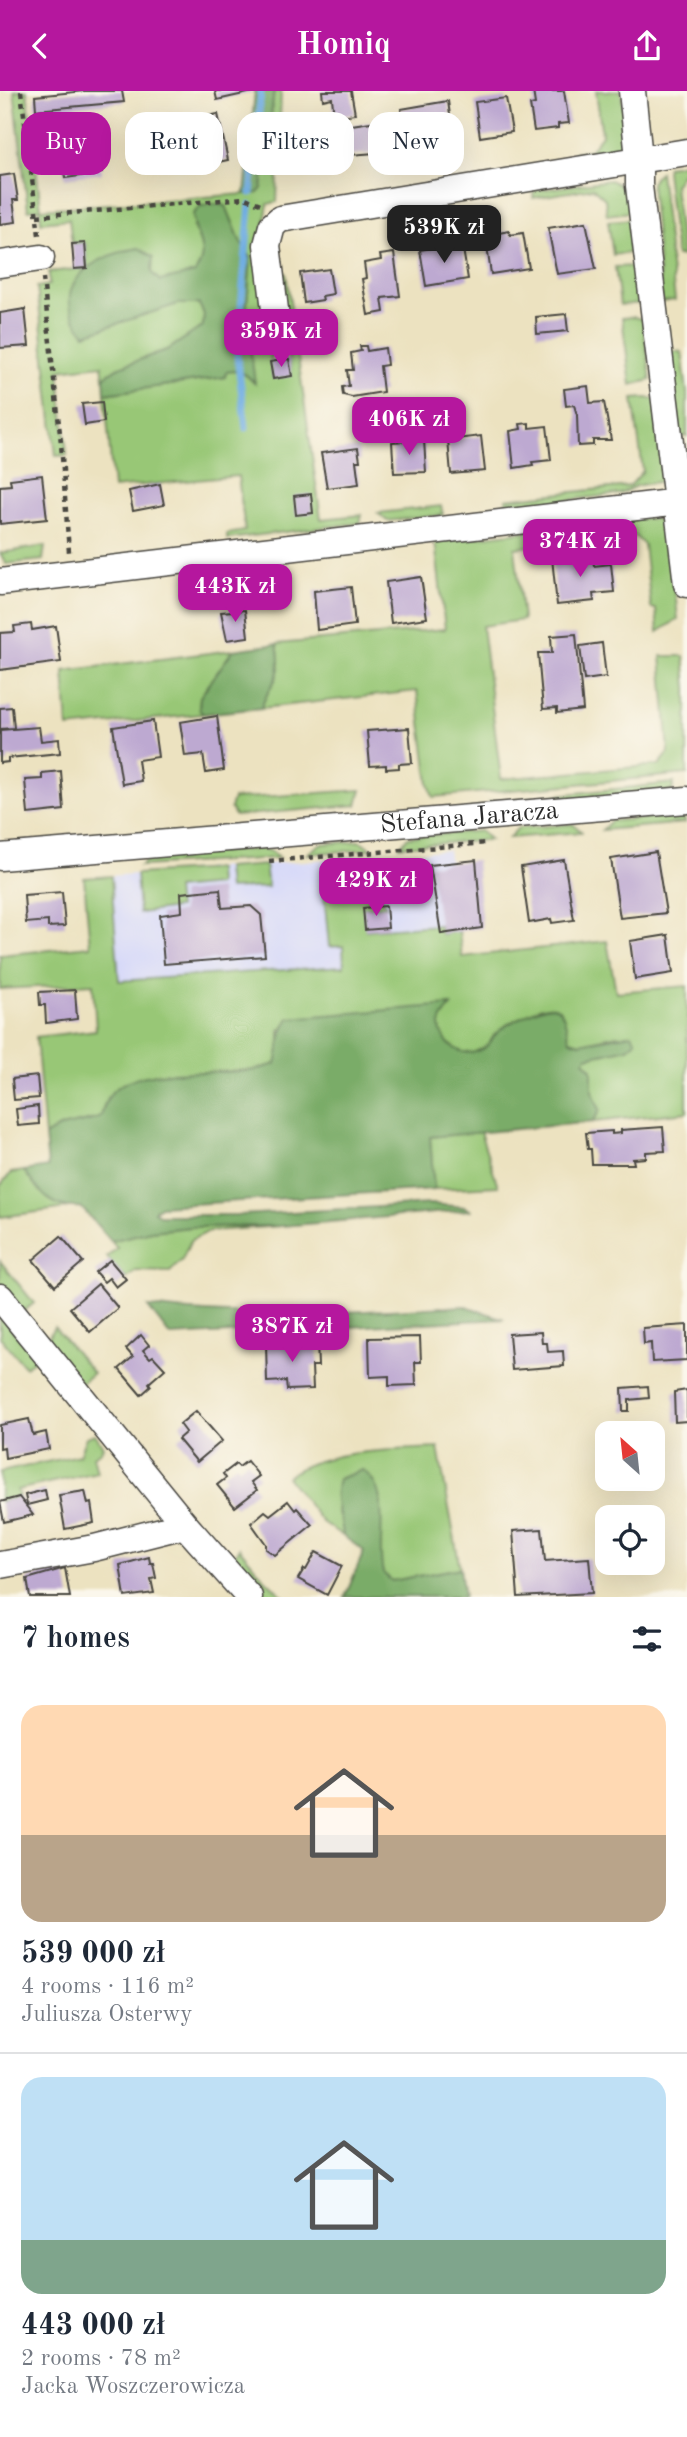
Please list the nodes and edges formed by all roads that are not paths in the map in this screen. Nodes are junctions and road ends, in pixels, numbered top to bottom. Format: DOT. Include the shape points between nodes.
graph roads {
  1 [pos="632,91"];
  2 [pos="687,152"];
  3 [pos="639,158"];
  4 [pos="41,258"];
  5 [pos="0,264"];
  6 [pos="279,342"];
  7 [pos="682,502"];
  8 [pos="0,583"];
  9 [pos="687,584"];
  10 [pos="687,800"];
  11 [pos="0,857"];
  12 [pos="0,1297"];
  13 [pos="186,1525"];
  14 [pos="0,1565"];
  15 [pos="249,1597"];
  1 -- 3 [label="street"];
  2 -- 3 [label="street"];
  3 -- 6 [label="street" via="280,219 272,226 267,245"];
  3 -- 7 [label="street"];
  4 -- 5 [label="street"];
  7 -- 8 [label="street"];
  7 -- 9 [label="street"];
  10 -- 11 [label="street, Stefana Jaracza"];
  12 -- 13 [label="street"];
  13 -- 14 [label="street"];
  13 -- 15 [label="street"];
}
